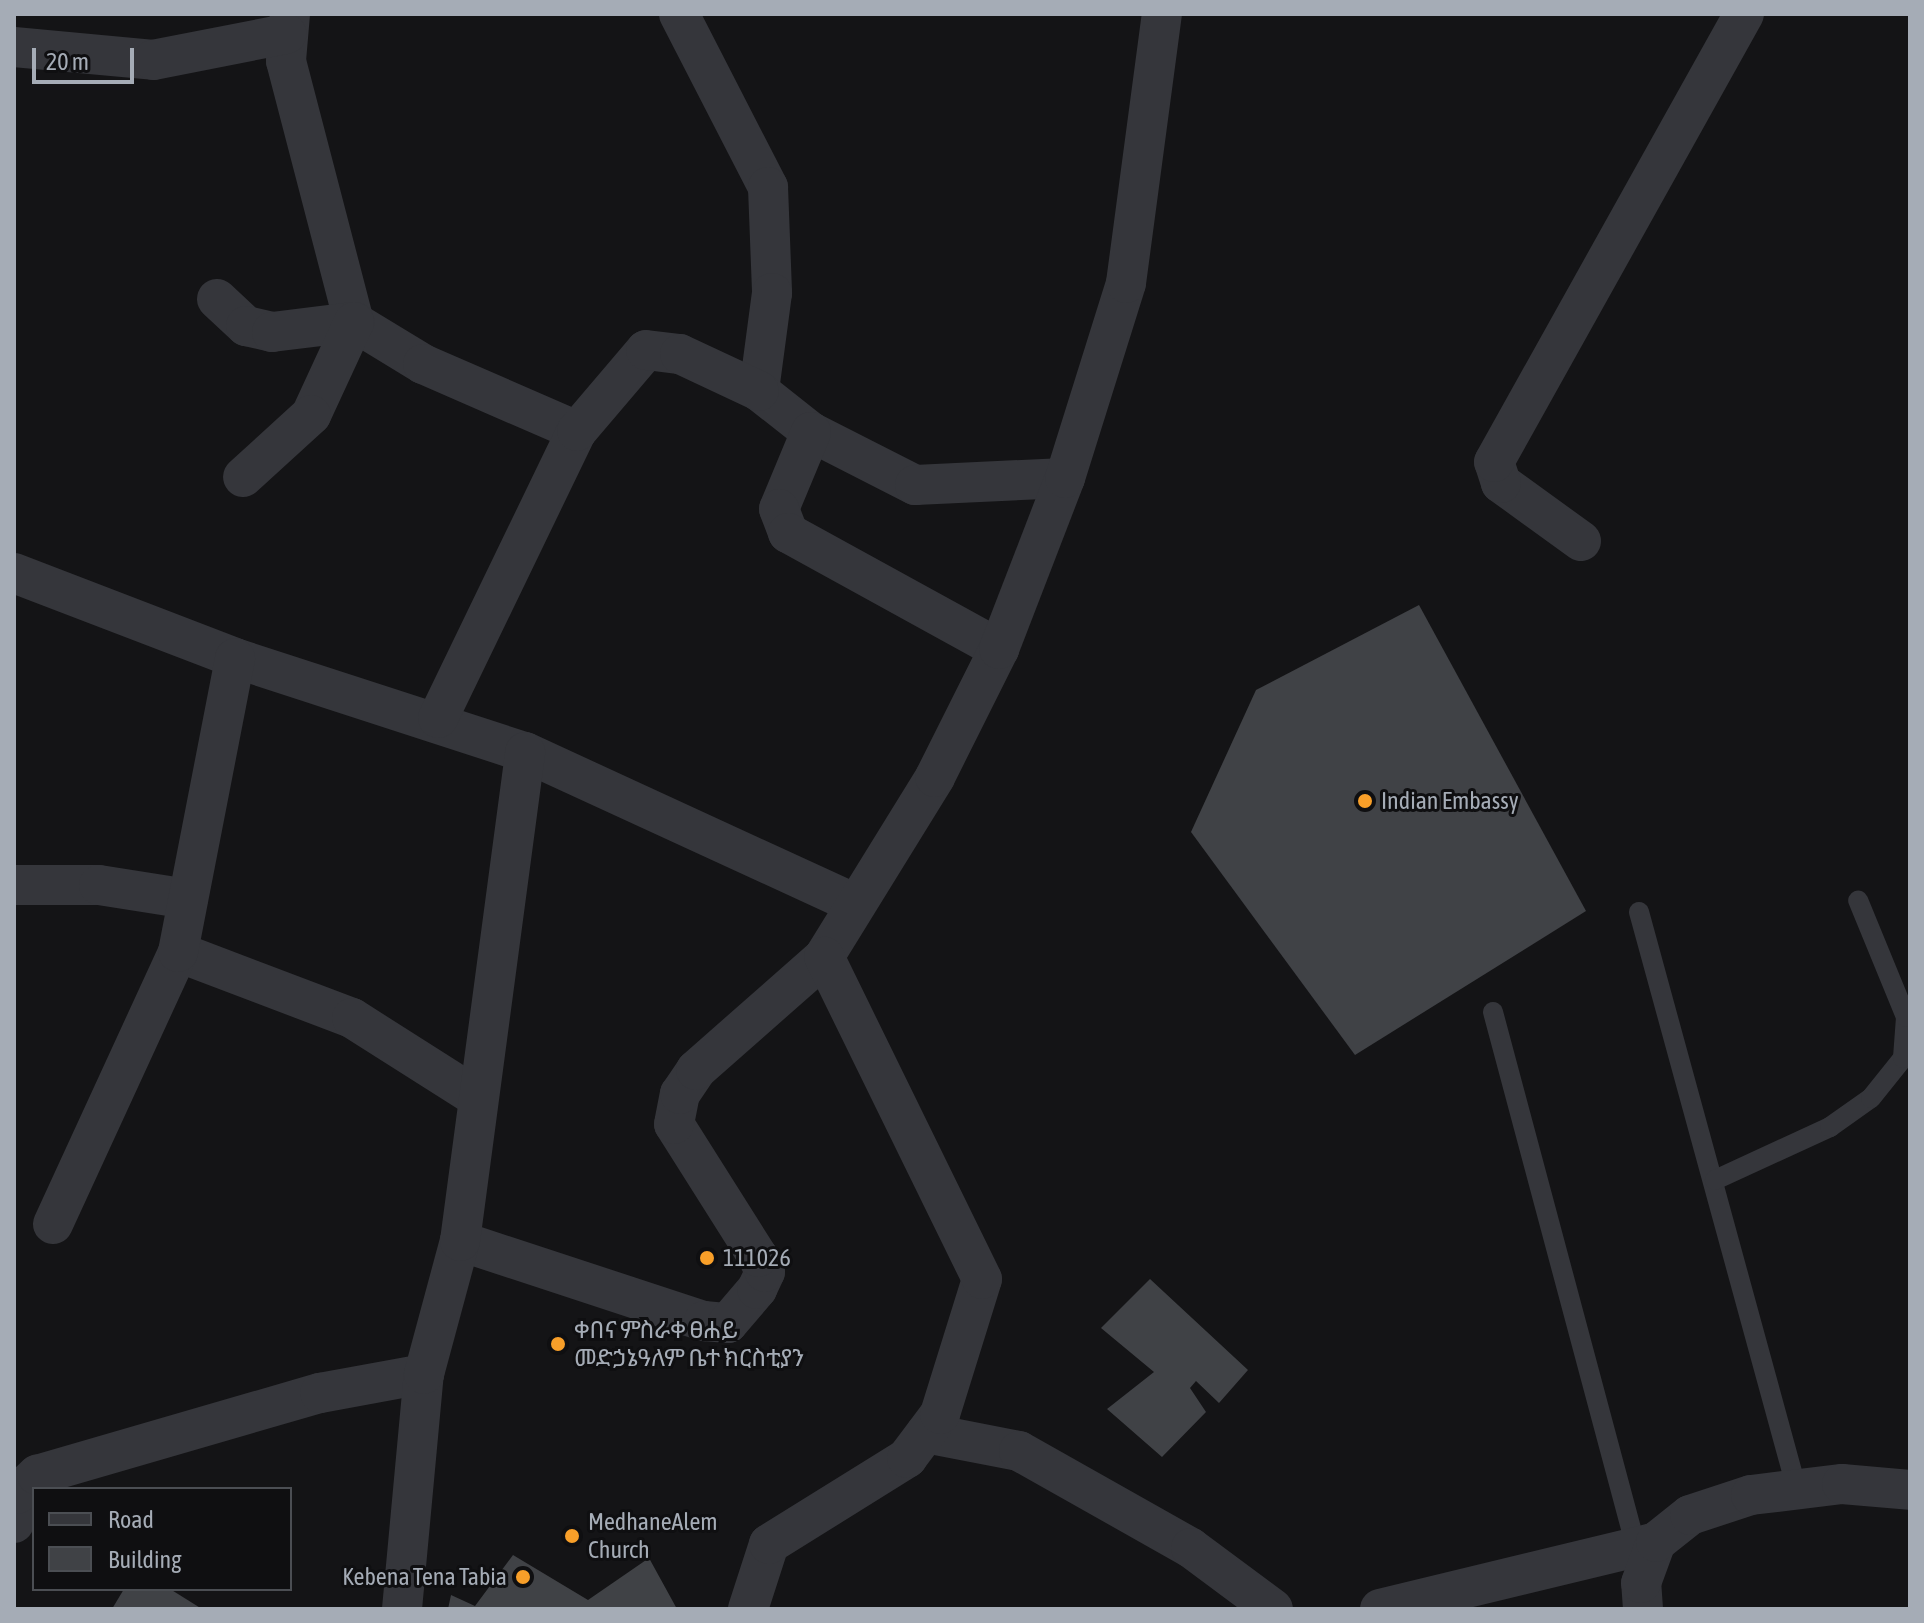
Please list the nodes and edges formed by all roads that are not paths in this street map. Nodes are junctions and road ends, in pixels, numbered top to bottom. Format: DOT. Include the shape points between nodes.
graph roads {
  1 [pos="679,14"];
  2 [pos="1162,14"];
  3 [pos="1744,14"];
  4 [pos="288,24"];
  5 [pos="14,47"];
  6 [pos="217,299"];
  7 [pos="354,322"];
  8 [pos="759,391"];
  9 [pos="577,431"];
  10 [pos="811,432"];
  11 [pos="243,477"];
  12 [pos="1065,478"];
  13 [pos="1581,541"];
  14 [pos="14,573"];
  15 [pos="999,649"];
  16 [pos="235,658"];
  17 [pos="438,718"];
  18 [pos="525,752"];
  19 [pos="14,885"];
  20 [pos="188,899"];
  21 [pos="1858,900"];
  22 [pos="854,903"];
  23 [pos="1639,912"];
  24 [pos="178,952"];
  25 [pos="824,957"];
  26 [pos="1493,1012"];
  27 [pos="478,1098"];
  28 [pos="1715,1180"];
  29 [pos="53,1224"];
  30 [pos="460,1241"];
  31 [pos="424,1374"];
  32 [pos="926,1433"];
  33 [pos="1797,1490"];
  34 [pos="1910,1490"];
  35 [pos="14,1523"];
  36 [pos="1646,1545"];
  37 [pos="402,1609"];
  38 [pos="748,1609"];
  39 [pos="1273,1609"];
  40 [pos="1380,1609"];
  41 [pos="1643,1609"];
  1 -- 8 [label="street" via="768,187 772,293"];
  2 -- 12 [label="street" via="1126,283"];
  3 -- 13 [label="street" via="1494,462 1501,483"];
  4 -- 5 [label="street" via="153,60"];
  4 -- 7 [label="street" via="320,208"];
  6 -- 7 [label="street" via="246,326 272,332"];
  7 -- 9 [label="street" via="423,364"];
  7 -- 11 [label="street" via="311,415"];
  8 -- 9 [label="street" via="680,354 646,350"];
  8 -- 10 [label="street"];
  9 -- 17 [label="street"];
  10 -- 12 [label="street" via="915,485"];
  10 -- 15 [label="street" via="779,509 788,533"];
  12 -- 15 [label="street"];
  14 -- 16 [label="street"];
  15 -- 22 [label="street" via="935,777"];
  16 -- 17 [label="street"];
  16 -- 20 [label="street"];
  17 -- 18 [label="street"];
  18 -- 22 [label="street"];
  18 -- 27 [label="street"];
  19 -- 20 [label="street" via="99,885"];
  20 -- 24 [label="street"];
  21 -- 28 [label="lane" via="1906,1017 1903,1058 1871,1098 1830,1127"];
  22 -- 25 [label="street"];
  23 -- 28 [label="lane"];
  24 -- 27 [label="street" via="352,1018"];
  24 -- 29 [label="street"];
  25 -- 30 [label="street" via="696,1070 680,1094 674,1124 765,1272 728,1323"];
  25 -- 32 [label="street" via="982,1279 940,1414"];
  26 -- 36 [label="lane"];
  27 -- 30 [label="street"];
  28 -- 33 [label="lane"];
  30 -- 31 [label="street"];
  31 -- 35 [label="street" via="320,1393 37,1475 17,1494"];
  31 -- 37 [label="street"];
  32 -- 38 [label="street" via="907,1458 769,1544"];
  32 -- 39 [label="street" via="1019,1451 1191,1548"];
  33 -- 34 [label="street" via="1842,1484"];
  33 -- 36 [label="street" via="1690,1515"];
  36 -- 40 [label="street"];
  36 -- 41 [label="street"];
}
